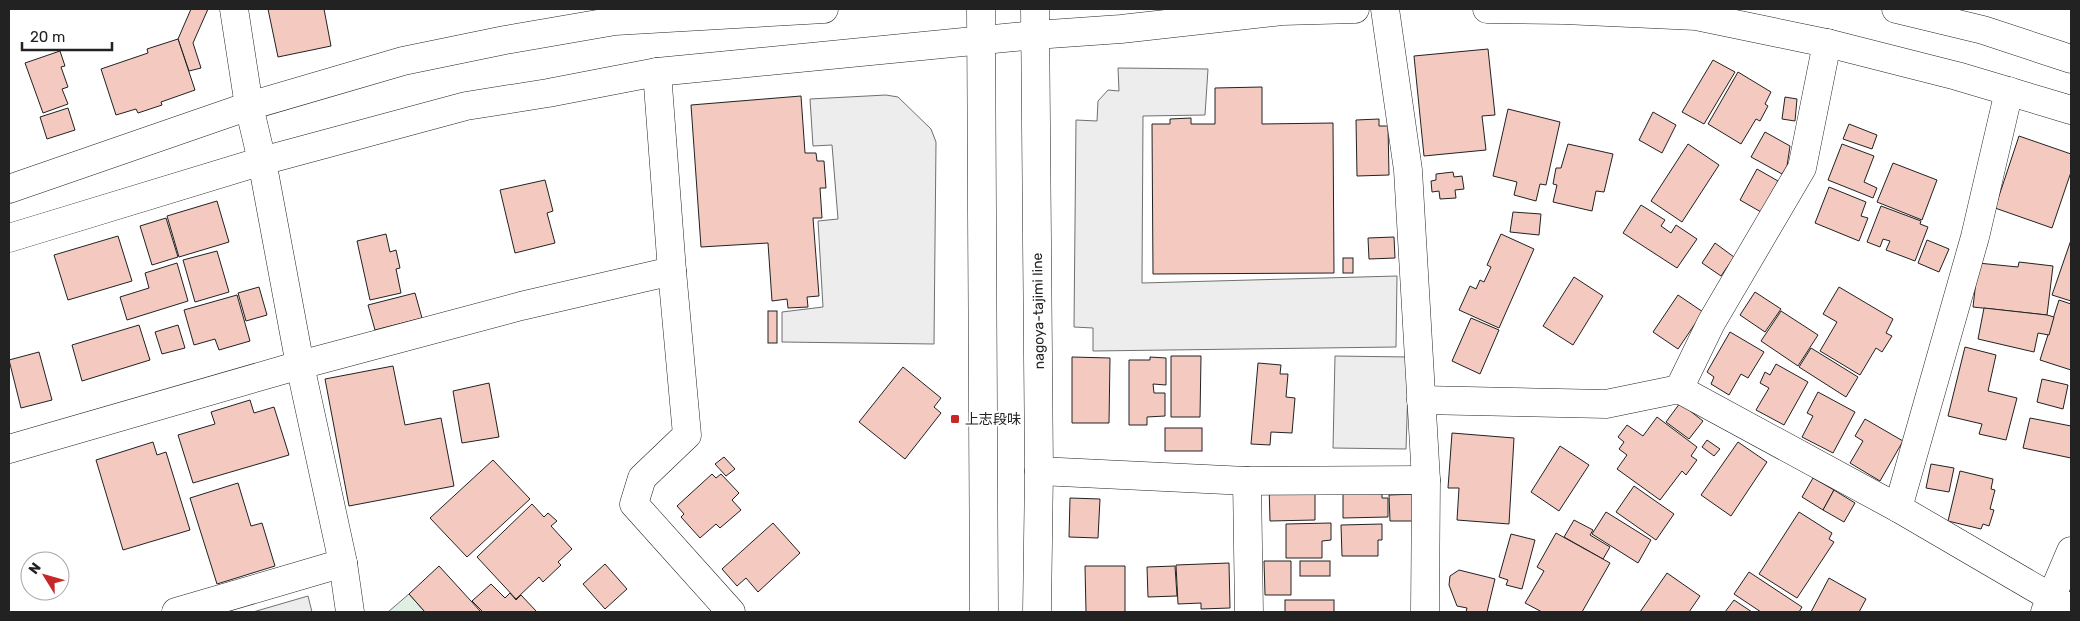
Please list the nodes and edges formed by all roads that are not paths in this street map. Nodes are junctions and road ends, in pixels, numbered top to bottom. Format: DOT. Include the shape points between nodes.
graph roads {
  1 [pos="234,9"];
  2 [pos="824,9"];
  3 [pos="981,9"];
  4 [pos="1356,9"];
  5 [pos="1385,9"];
  6 [pos="1487,9"];
  7 [pos="1896,9"];
  8 [pos="635,14"];
  9 [pos="1035,22"];
  10 [pos="980,40"];
  11 [pos="1827,43"];
  12 [pos="2071,59"];
  13 [pos="657,72"];
  14 [pos="2009,91"];
  15 [pos="249,106"];
  16 [pos="2071,110"];
  17 [pos="262,161"];
  18 [pos="9,189"];
  19 [pos="9,238"];
  20 [pos="672,271"];
  21 [pos="300,365"];
  22 [pos="1679,389"];
  23 [pos="1421,400"];
  24 [pos="9,449"];
  25 [pos="1039,471"];
  26 [pos="1426,480"];
  27 [pos="1248,481"];
  28 [pos="1898,508"];
  29 [pos="2071,550"];
  30 [pos="343,563"];
  31 [pos="2056,606"];
  32 [pos="176,612"];
  33 [pos="350,612"];
  34 [pos="731,612"];
  35 [pos="984,612"];
  36 [pos="1037,612"];
  37 [pos="1249,612"];
  38 [pos="1425,612"];
  1 -- 15 [label="street"];
  2 -- 8 [label="street"];
  3 -- 10 [label="street"];
  4 -- 9 [label="street" via="1282,11 1121,29"];
  5 -- 23 [label="street" via="1408,170"];
  6 -- 11 [label="street" via="1696,16"];
  7 -- 12 [label="street" via="1982,30"];
  8 -- 15 [label="street" via="615,21 403,61"];
  9 -- 10 [label="street"];
  9 -- 25 [label="street, nagoya-tajimi line"];
  10 -- 13 [label="street"];
  10 -- 35 [label="street"];
  11 -- 14 [label="street"];
  11 -- 22 [label="street" via="1802,168 1710,323"];
  13 -- 17 [label="street" via="466,106"];
  13 -- 20 [label="street"];
  14 -- 16 [label="street"];
  14 -- 28 [label="street" via="1975,237"];
  15 -- 17 [label="street"];
  15 -- 18 [label="street"];
  17 -- 19 [label="street"];
  17 -- 21 [label="street"];
  20 -- 21 [label="street" via="520,306"];
  20 -- 34 [label="street" via="687,435 642,478 634,504"];
  21 -- 24 [label="street"];
  21 -- 30 [label="street"];
  22 -- 23 [label="street" via="1606,404"];
  22 -- 28 [label="street"];
  23 -- 26 [label="street"];
  25 -- 27 [label="street"];
  25 -- 36 [label="street, nagoya-tajimi line"];
  26 -- 27 [label="street"];
  26 -- 38 [label="street"];
  27 -- 37 [label="street"];
  28 -- 31 [label="street"];
  29 -- 31 [label="street"];
  30 -- 32 [label="street"];
  30 -- 33 [label="street"];
}
